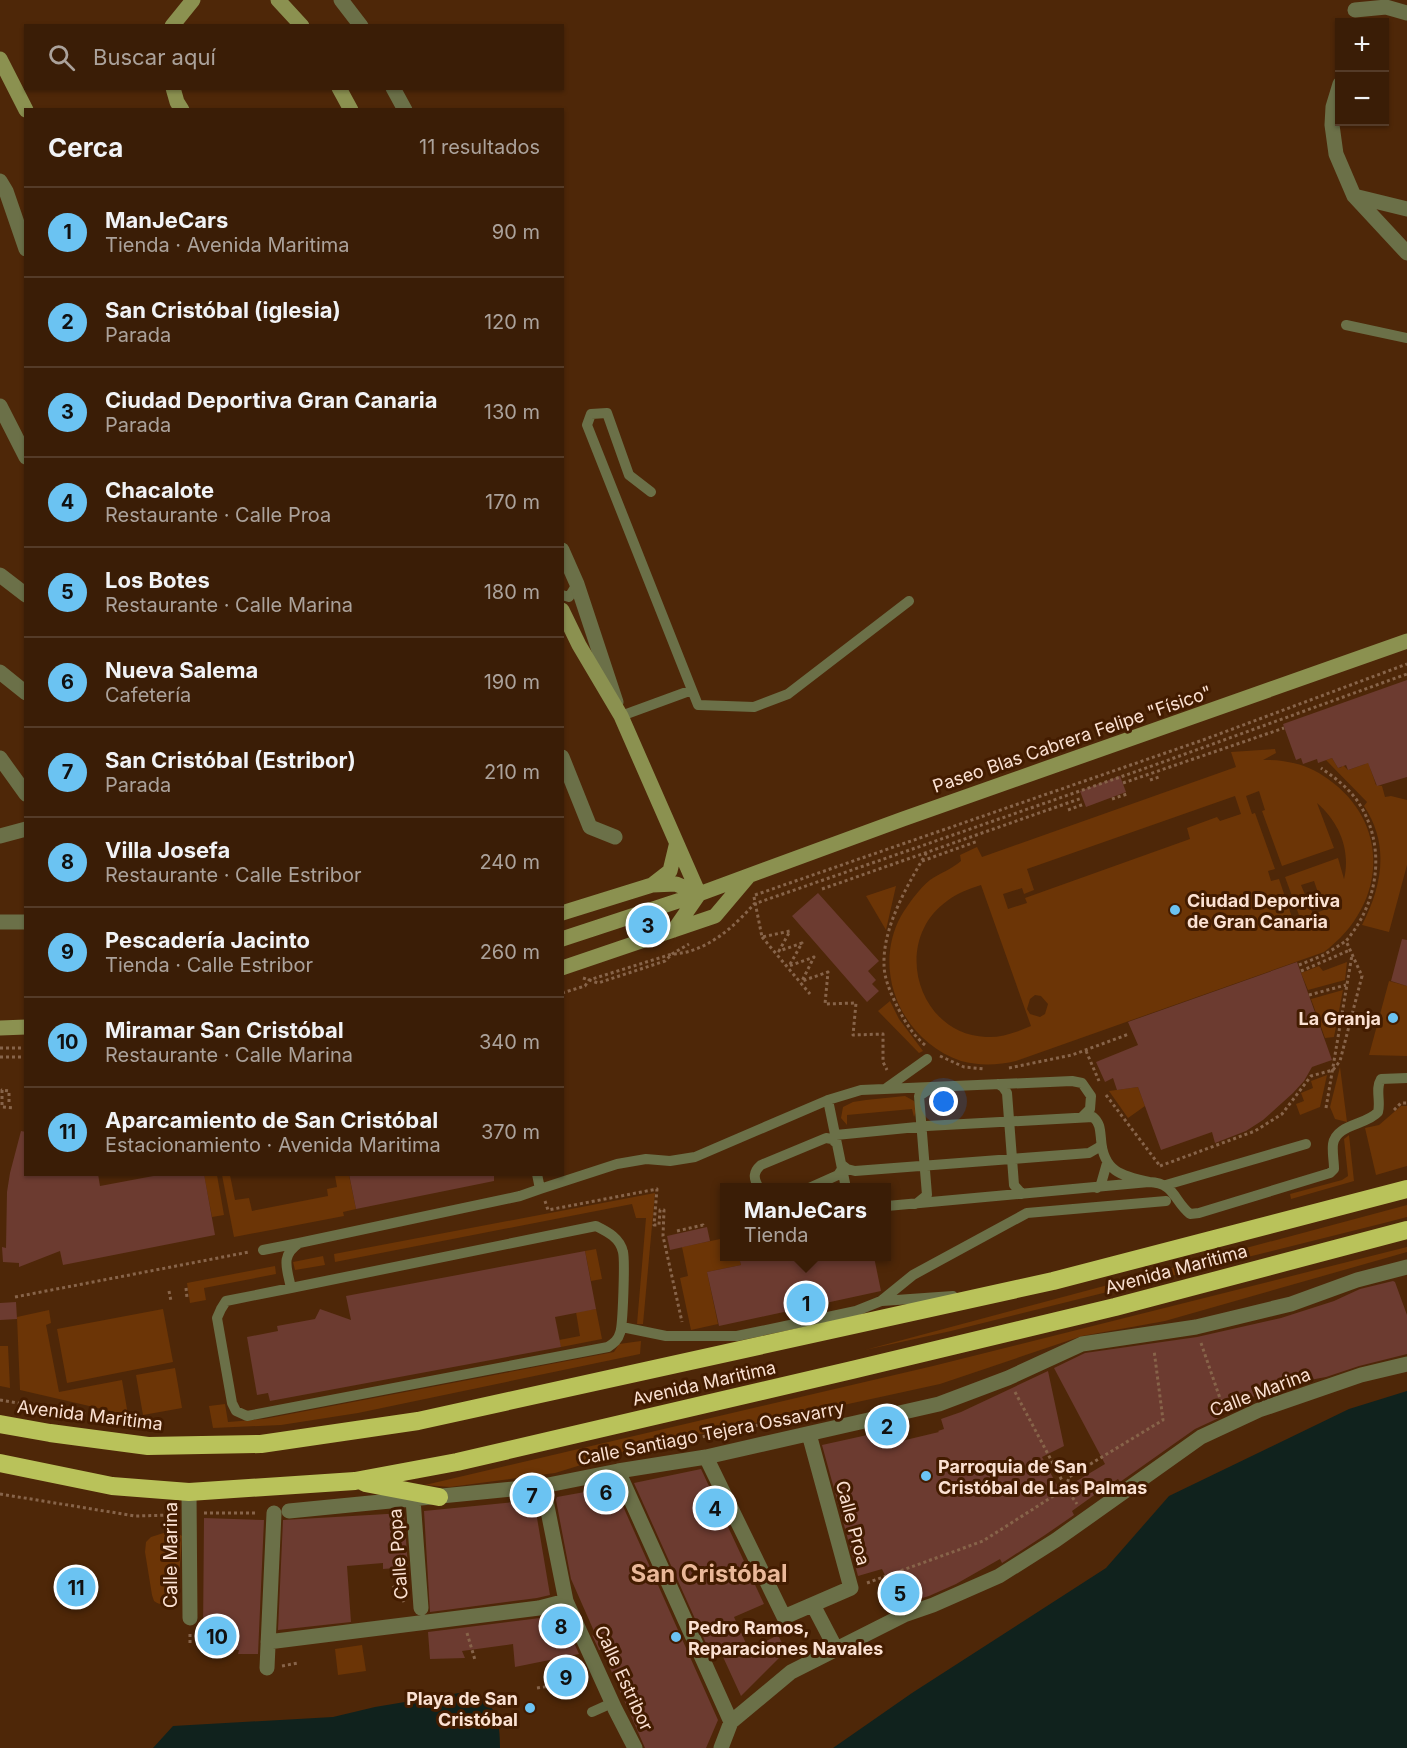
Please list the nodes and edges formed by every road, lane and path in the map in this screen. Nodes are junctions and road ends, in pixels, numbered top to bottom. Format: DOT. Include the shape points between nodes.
graph roads {
  1 [pos="193,0"];
  2 [pos="278,0"];
  3 [pos="341,0"];
  4 [pos="1354,11"];
  5 [pos="1407,13"];
  6 [pos="174,24"];
  7 [pos="300,24"];
  8 [pos="359,24"];
  9 [pos="0,59"];
  10 [pos="174,90"];
  11 [pos="340,90"];
  12 [pos="393,90"];
  13 [pos="393,90"];
  14 [pos="1335,104"];
  15 [pos="25,108"];
  16 [pos="181,108"];
  17 [pos="350,108"];
  18 [pos="398,108"];
  19 [pos="404,108"];
  20 [pos="0,181"];
  21 [pos="1354,196"];
  22 [pos="1407,209"];
  23 [pos="24,243"];
  24 [pos="1407,253"];
  25 [pos="1346,325"];
  26 [pos="1407,338"];
  27 [pos="0,406"];
  28 [pos="24,453"];
  29 [pos="651,492"];
  30 [pos="564,555"];
  31 [pos="0,575"];
  32 [pos="577,584"];
  33 [pos="24,593"];
  34 [pos="564,596"];
  35 [pos="909,601"];
  36 [pos="564,614"];
  37 [pos="1407,641"];
  38 [pos="1407,664"];
  39 [pos="0,672"];
  40 [pos="1407,674"];
  41 [pos="692,690"];
  42 [pos="24,691"];
  43 [pos="621,716"];
  44 [pos="1284,728"];
  45 [pos="0,758"];
  46 [pos="564,762"];
  47 [pos="1321,768"];
  48 [pos="1159,777"];
  49 [pos="1150,780"];
  50 [pos="1123,783"];
  51 [pos="24,791"];
  52 [pos="1127,794"];
  53 [pos="1082,798"];
  54 [pos="1112,799"];
  55 [pos="1084,804"];
  56 [pos="1068,810"];
  57 [pos="24,830"];
  58 [pos="0,836"];
  59 [pos="615,837"];
  60 [pos="978,841"];
  61 [pos="676,846"];
  62 [pos="927,852"];
  63 [pos="921,861"];
  64 [pos="750,875"];
  65 [pos="652,885"];
  66 [pos="822,889"];
  67 [pos="699,894"];
  68 [pos="753,895"];
  69 [pos="747,898"];
  70 [pos="754,904"];
  71 [pos="564,912"];
  72 [pos="0,922"];
  73 [pos="24,922"];
  74 [pos="674,930"];
  75 [pos="762,937"];
  76 [pos="564,938"];
  77 [pos="1346,941"];
  78 [pos="689,944"];
  79 [pos="1351,952"];
  80 [pos="672,954"];
  81 [pos="1299,965"];
  82 [pos="564,967"];
  83 [pos="1301,971"];
  84 [pos="578,976"];
  85 [pos="589,980"];
  86 [pos="1346,985"];
  87 [pos="564,992"];
  88 [pos="810,994"];
  89 [pos="1309,995"];
  90 [pos="24,1027"];
  91 [pos="0,1028"];
  92 [pos="1129,1034"];
  93 [pos="927,1047"];
  94 [pos="0,1048"];
  95 [pos="24,1048"];
  96 [pos="1086,1050"];
  97 [pos="930,1055"];
  98 [pos="24,1056"];
  99 [pos="0,1057"];
  100 [pos="991,1069"];
  101 [pos="999,1070"];
  102 [pos="1333,1070"];
  103 [pos="1407,1078"];
  104 [pos="998,1084"];
  105 [pos="890,1086"];
  106 [pos="935,1087"];
  107 [pos="828,1100"];
  108 [pos="9,1102"];
  109 [pos="14,1107"];
  110 [pos="1326,1108"];
  111 [pos="1081,1118"];
  112 [pos="1009,1121"];
  113 [pos="921,1127"];
  114 [pos="849,1133"];
  115 [pos="833,1139"];
  116 [pos="1306,1144"];
  117 [pos="1101,1146"];
  118 [pos="1012,1159"];
  119 [pos="1107,1163"];
  120 [pos="924,1165"];
  121 [pos="842,1167"];
  122 [pos="537,1176"];
  123 [pos="1149,1182"];
  124 [pos="757,1183"];
  125 [pos="820,1183"];
  126 [pos="845,1183"];
  127 [pos="1166,1185"];
  128 [pos="1097,1188"];
  129 [pos="540,1189"];
  130 [pos="1407,1189"];
  131 [pos="1022,1194"];
  132 [pos="1166,1201"];
  133 [pos="916,1204"];
  134 [pos="891,1206"];
  135 [pos="704,1228"];
  136 [pos="1407,1230"];
  137 [pos="677,1231"];
  138 [pos="299,1243"];
  139 [pos="262,1250"];
  140 [pos="1407,1267"];
  141 [pos="186,1288"];
  142 [pos="291,1288"];
  143 [pos="169,1291"];
  144 [pos="1004,1292"];
  145 [pos="15,1297"];
  146 [pos="187,1298"];
  147 [pos="171,1301"];
  148 [pos="881,1301"];
  149 [pos="622,1326"];
  150 [pos="1196,1327"];
  151 [pos="768,1329"];
  152 [pos="685,1337"];
  153 [pos="746,1349"];
  154 [pos="1155,1362"];
  155 [pos="1407,1364"];
  156 [pos="1008,1378"];
  157 [pos="834,1409"];
  158 [pos="0,1422"];
  159 [pos="1229,1423"];
  160 [pos="809,1434"];
  161 [pos="637,1451"];
  162 [pos="706,1457"];
  163 [pos="0,1463"];
  164 [pos="618,1471"];
  165 [pos="0,1472"];
  166 [pos="355,1481"];
  167 [pos="112,1486"];
  168 [pos="543,1486"];
  169 [pos="1066,1488"];
  170 [pos="189,1492"];
  171 [pos="0,1494"];
  172 [pos="439,1497"];
  173 [pos="413,1498"];
  174 [pos="281,1512"];
  175 [pos="189,1515"];
  176 [pos="1088,1517"];
  177 [pos="851,1588"];
  178 [pos="566,1601"];
  179 [pos="813,1605"];
  180 [pos="421,1608"];
  181 [pos="462,1617"];
  182 [pos="189,1618"];
  183 [pos="268,1642"];
  184 [pos="836,1649"];
  185 [pos="475,1660"];
  186 [pos="267,1668"];
  187 [pos="601,1679"];
  188 [pos="537,1688"];
  189 [pos="612,1703"];
  190 [pos="592,1712"];
  191 [pos="731,1722"];
  192 [pos="635,1748"];
  193 [pos="721,1748"];
  1 -- 6 [label="street"];
  2 -- 7 [label="street"];
  3 -- 8 [label="street"];
  4 -- 5 [label="street" via="1386,7"];
  9 -- 15 [label="street"];
  10 -- 16 [label="street"];
  11 -- 17 [label="street"];
  12 -- 18 [label="street"];
  13 -- 19 [label="street"];
  14 -- 21 [label="street" via="1332,116 1336,154"];
  20 -- 23 [label="street"];
  21 -- 22 [label="street"];
  21 -- 24 [label="street"];
  25 -- 26 [label="lane"];
  27 -- 28 [label="street"];
  29 -- 41 [label="lane" via="629,475 607,413 591,414 587,425"];
  30 -- 32 [label="street"];
  31 -- 33 [label="street"];
  32 -- 34 [label="lane" via="568,597"];
  32 -- 43 [label="street"];
  35 -- 41 [label="lane" via="788,694 754,706 698,705"];
  36 -- 43 [label="street"];
  37 -- 64 [label="street, Paseo Blas Cabrera Felipe \"Físico\""];
  38 -- 68 [label="path" via="1203,740"];
  39 -- 42 [label="street"];
  40 -- 70 [label="path"];
  41 -- 43 [label="lane"];
  43 -- 61 [label="street"];
  44 -- 50 [label="path"];
  45 -- 51 [label="street"];
  46 -- 59 [label="street" via="590,826"];
  47 -- 77 [label="path" via="1343,784 1356,800 1366,818 1376,858 1374,889 1360,922"];
  48 -- 49 [label="path"];
  52 -- 54 [label="path"];
  53 -- 62 [label="path"];
  55 -- 56 [label="path"];
  57 -- 58 [label="street"];
  60 -- 63 [label="path"];
  61 -- 65 [label="street" via="670,871"];
  61 -- 67 [label="street"];
  62 -- 63 [label="path"];
  62 -- 66 [label="path"];
  63 -- 93 [label="path" via="900,898 884,963 886,980 902,1016"];
  64 -- 67 [label="street, Paseo Blas Cabrera Felipe \"Físico\""];
  64 -- 74 [label="street, Paseo Blas Cabrera Felipe \"Físico\"" via="715,916"];
  65 -- 67 [label="street" via="676,884"];
  65 -- 71 [label="street"];
  67 -- 74 [label="street"];
  67 -- 76 [label="street, Paseo Blas Cabrera Felipe \"Físico\""];
  68 -- 69 [label="path"];
  68 -- 70 [label="path"];
  70 -- 75 [label="path"];
  70 -- 80 [label="path" via="734,928 686,954"];
  72 -- 73 [label="street"];
  74 -- 82 [label="street, Paseo Blas Cabrera Felipe \"Físico\""];
  75 -- 88 [label="path"];
  75 -- 105 [label="path" via="790,931 779,951 802,943 789,966 814,957 802,981 828,972 825,1004 856,1003 853,1035 883,1034 883,1062"];
  77 -- 79 [label="path"];
  77 -- 81 [label="path"];
  78 -- 80 [label="path"];
  79 -- 83 [label="path"];
  79 -- 86 [label="path"];
  79 -- 102 [label="path" via="1362,976 1340,1061"];
  80 -- 85 [label="path"];
  84 -- 85 [label="path"];
  85 -- 87 [label="path" via="585,986"];
  86 -- 89 [label="path"];
  86 -- 102 [label="path"];
  90 -- 91 [label="street"];
  92 -- 96 [label="path"];
  94 -- 95 [label="path"];
  96 -- 101 [label="path"];
  96 -- 102 [label="path" via="1106,1096 1162,1168 1255,1131 1282,1114 1311,1076"];
  97 -- 100 [label="path" via="964,1067"];
  97 -- 105 [label="lane"];
  98 -- 99 [label="path"];
  102 -- 110 [label="path"];
  103 -- 127 [label="lane" via="1381,1079 1378,1112 1339,1133 1333,1143 1334,1168 1330,1173 1190,1214"];
  104 -- 106 [label="lane"];
  104 -- 111 [label="lane" via="1082,1083 1091,1096 1091,1105"];
  104 -- 112 [label="lane" via="1007,1093"];
  105 -- 106 [label="lane"];
  105 -- 107 [label="lane"];
  106 -- 113 [label="lane" via="919,1096"];
  107 -- 114 [label="lane" via="836,1121"];
  107 -- 115 [label="lane"];
  107 -- 129 [label="lane" via="695,1157 617,1164"];
  108 -- 109 [label="path" via="9,1091 2,1090 2,1107"];
  111 -- 112 [label="lane"];
  111 -- 117 [label="lane" via="1093,1117 1100,1125"];
  112 -- 113 [label="lane"];
  112 -- 118 [label="lane"];
  113 -- 114 [label="lane"];
  113 -- 120 [label="lane"];
  114 -- 115 [label="lane"];
  115 -- 121 [label="lane"];
  115 -- 124 [label="lane" via="761,1164 755,1170"];
  116 -- 127 [label="lane"];
  117 -- 118 [label="lane" via="1089,1153"];
  117 -- 119 [label="lane"];
  118 -- 120 [label="lane"];
  118 -- 131 [label="lane" via="1014,1185"];
  119 -- 123 [label="lane" via="1119,1174"];
  119 -- 128 [label="lane"];
  120 -- 121 [label="lane" via="855,1171"];
  120 -- 133 [label="lane" via="927,1195"];
  121 -- 125 [label="lane" via="838,1175"];
  121 -- 126 [label="lane"];
  122 -- 129 [label="lane"];
  123 -- 127 [label="lane"];
  123 -- 128 [label="lane"];
  128 -- 131 [label="lane"];
  129 -- 138 [label="lane"];
  129 -- 152 [label="path" via="548,1210 657,1190 654,1225 659,1225 660,1210 664,1210 663,1236"];
  130 -- 144 [label="highway, Avenida Maritima"];
  131 -- 133 [label="lane"];
  132 -- 148 [label="lane" via="1027,1212 913,1275"];
  133 -- 134 [label="lane"];
  135 -- 137 [label="path"];
  136 -- 166 [label="highway, Avenida Maritima" via="1115,1307 852,1370"];
  138 -- 139 [label="lane"];
  138 -- 142 [label="lane" via="287,1255"];
  139 -- 145 [label="path"];
  140 -- 150 [label="street, Calle Santiago Tejera Ossavarry" via="1291,1304"];
  141 -- 146 [label="path"];
  142 -- 149 [label="lane" via="596,1226 617,1240 623,1251"];
  142 -- 149 [label="lane" via="226,1301 220,1309 217,1318 232,1403 236,1411 247,1416 608,1347 616,1341"];
  143 -- 147 [label="path"];
  144 -- 148 [label="lane"];
  144 -- 153 [label="highway, Avenida Maritima"];
  148 -- 151 [label="lane" via="856,1311"];
  149 -- 152 [label="lane"];
  150 -- 156 [label="street, Calle Santiago Tejera Ossavarry" via="1082,1344"];
  150 -- 159 [label="path"];
  151 -- 152 [label="lane" via="737,1336"];
  151 -- 153 [label="lane"];
  153 -- 158 [label="highway, Avenida Maritima" via="418,1421 261,1444 148,1446"];
  154 -- 169 [label="path" via="1163,1420 1069,1477"];
  155 -- 159 [label="street, Calle Marina" via="1351,1378"];
  156 -- 160 [label="street, Calle Santiago Tejera Ossavarry" via="939,1404"];
  156 -- 169 [label="path"];
  157 -- 161 [label="path"];
  159 -- 176 [label="street, Calle Marina" via="1201,1437"];
  160 -- 162 [label="street, Calle Santiago Tejera Ossavarry"];
  160 -- 177 [label="street, Calle Proa"];
  162 -- 164 [label="street, Calle Santiago Tejera Ossavarry"];
  162 -- 179 [label="street, Calle Proa" via="784,1617"];
  163 -- 167 [label="highway, Avenida Maritima"];
  164 -- 168 [label="street, Calle Santiago Tejera Ossavarry"];
  164 -- 191 [label="street"];
  165 -- 167 [label="highway"];
  166 -- 170 [label="highway, Avenida Maritima"];
  166 -- 172 [label="highway"];
  167 -- 170 [label="highway, Avenida Maritima"];
  168 -- 172 [label="street, Calle Santiago Tejera Ossavarry"];
  168 -- 178 [label="street, Calle Estribor"];
  169 -- 176 [label="path"];
  169 -- 177 [label="path" via="983,1541"];
  170 -- 175 [label="street, Calle Marina"];
  171 -- 175 [label="path" via="135,1516"];
  172 -- 173 [label="street, Calle Santiago Tejera Ossavarry"];
  173 -- 174 [label="street, Calle Santiago Tejera Ossavarry"];
  173 -- 180 [label="street, Calle Popa"];
  174 -- 175 [label="path"];
  174 -- 183 [label="street"];
  175 -- 182 [label="street, Calle Marina"];
  176 -- 184 [label="street, Calle Marina" via="999,1576 904,1615"];
  177 -- 179 [label="street, Calle Proa"];
  178 -- 181 [label="street"];
  178 -- 187 [label="street, Calle Estribor"];
  179 -- 184 [label="street"];
  181 -- 183 [label="street"];
  181 -- 185 [label="path"];
  183 -- 186 [label="street"];
  184 -- 191 [label="street, Calle Marina" via="790,1672"];
  187 -- 188 [label="path"];
  187 -- 189 [label="street, Calle Estribor"];
  189 -- 190 [label="lane"];
  189 -- 192 [label="street, Calle Estribor"];
  191 -- 193 [label="street, Calle Marina"];
}
